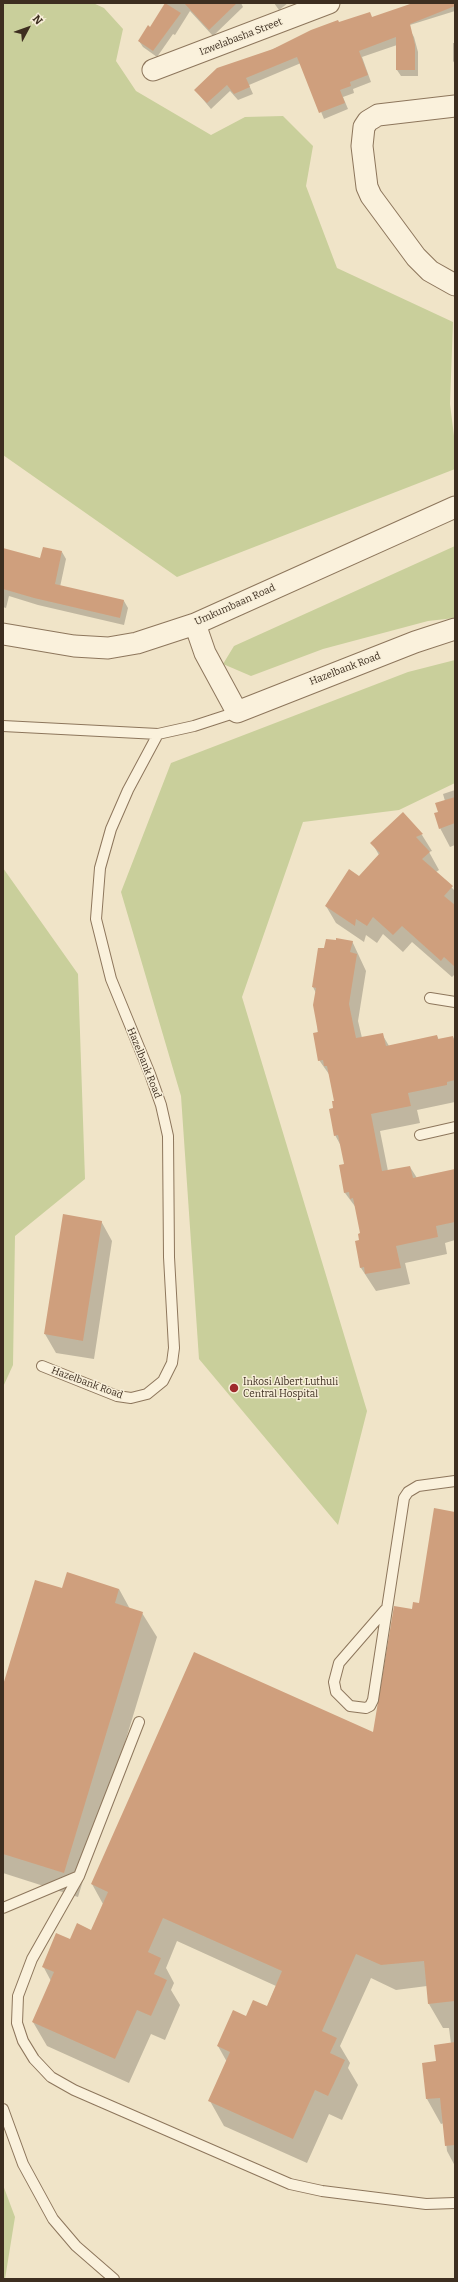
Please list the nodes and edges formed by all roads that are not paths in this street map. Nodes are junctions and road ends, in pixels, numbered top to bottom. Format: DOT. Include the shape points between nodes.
graph roads {
  1 [pos="328,3"];
  2 [pos="153,70"];
  3 [pos="455,106"];
  4 [pos="455,285"];
  5 [pos="455,506"];
  6 [pos="194,624"];
  7 [pos="455,629"];
  8 [pos="3,634"];
  9 [pos="237,712"];
  10 [pos="3,726"];
  11 [pos="158,734"];
  12 [pos="430,998"];
  13 [pos="455,1002"];
  14 [pos="455,1127"];
  15 [pos="420,1135"];
  16 [pos="42,1366"];
  17 [pos="455,1481"];
  18 [pos="386,1610"];
  19 [pos="139,1722"];
  20 [pos="79,1876"];
  21 [pos="3,1908"];
  22 [pos="3,2109"];
  23 [pos="455,2203"];
  24 [pos="114,2279"];
  1 -- 2 [label="street, Izwelabasha Street"];
  3 -- 4 [label="street" via="378,115 364,127 362,146 367,187 379,208 416,257 430,271"];
  5 -- 6 [label="street, Umkumbaan Road"];
  6 -- 8 [label="street, Umkumbaan Road" via="137,643 108,648 74,646"];
  6 -- 9 [label="street" via="205,654"];
  7 -- 9 [label="street, Hazelbank Road" via="408,644"];
  9 -- 11 [label="lane, Hazelbank Road"];
  10 -- 11 [label="lane"];
  11 -- 16 [label="lane, Hazelbank Road" via="128,790 111,829 100,868 96,920 111,979 150,1074 168,1136 169,1257 174,1348 172,1363 163,1381 147,1394 130,1398 117,1396"];
  12 -- 13 [label="lane"];
  14 -- 15 [label="lane"];
  17 -- 18 [label="lane" via="418,1486 404,1498"];
  18 -- 18 [label="lane" via="373,1700 366,1708 350,1706 336,1692 334,1682 339,1663"];
  19 -- 20 [label="lane"];
  20 -- 21 [label="lane"];
  20 -- 23 [label="lane" via="32,1958 18,1996 17,2023 23,2041 34,2059 51,2077 74,2090 290,2184 322,2191 426,2204"];
  22 -- 24 [label="lane" via="23,2164 37,2194 53,2219 76,2246"];
}
